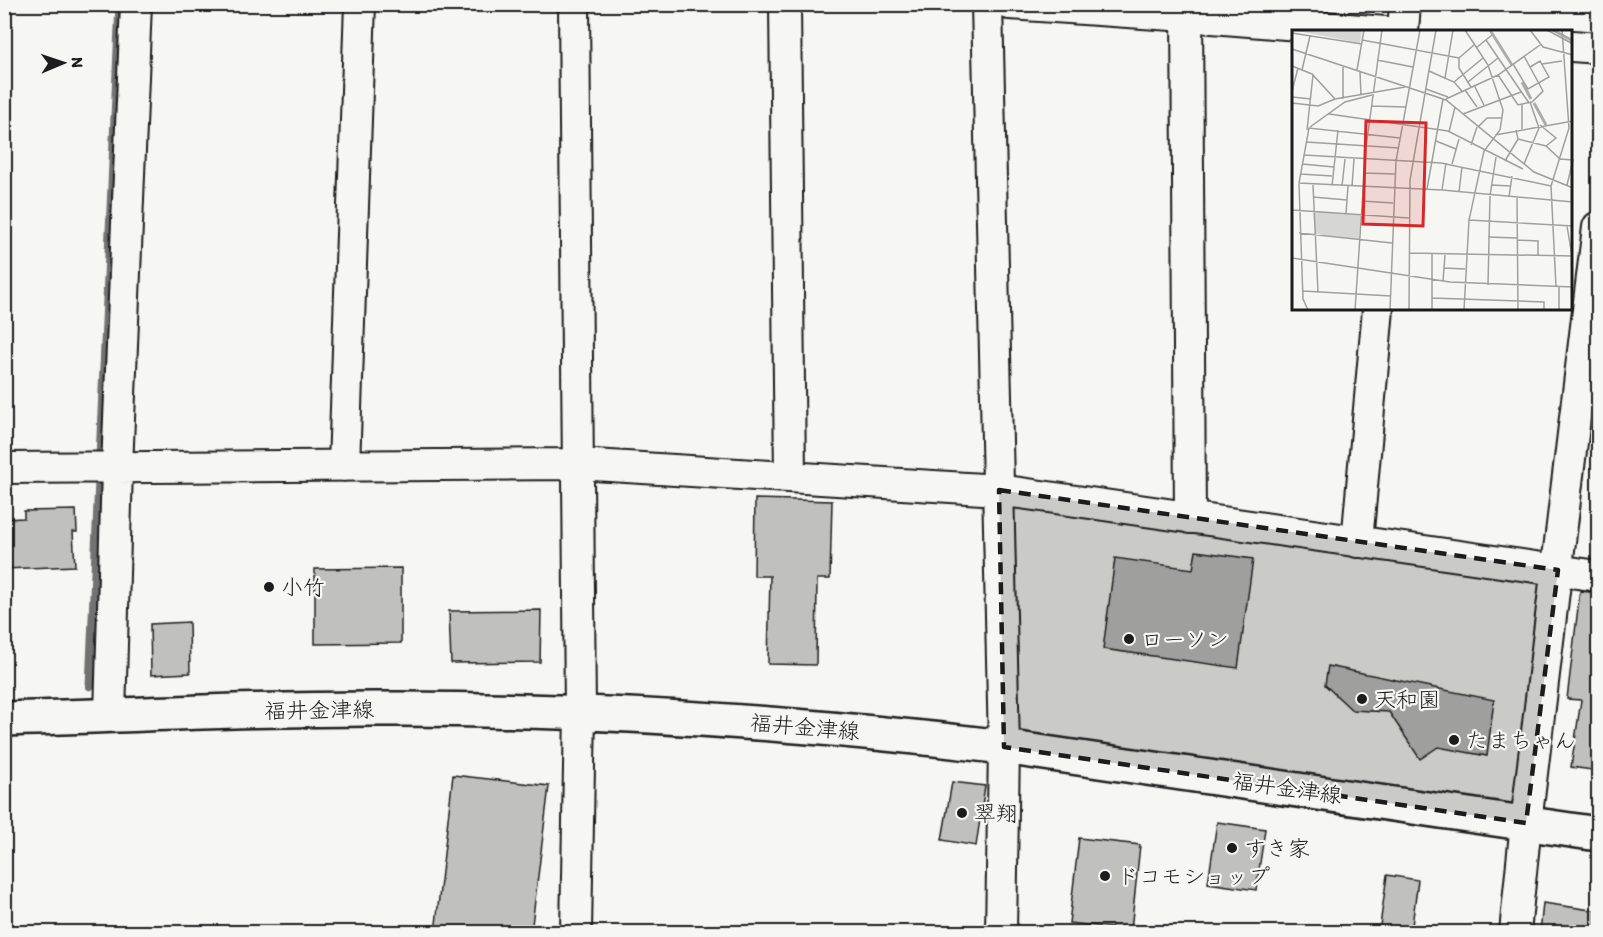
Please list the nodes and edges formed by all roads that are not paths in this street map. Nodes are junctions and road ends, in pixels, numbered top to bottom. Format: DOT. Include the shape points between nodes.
graph roads {
  1 [pos="136,4"];
  2 [pos="360,4"];
  3 [pos="574,4"];
  4 [pos="785,4"];
  5 [pos="987,4"];
  6 [pos="1009,4"];
  7 [pos="1405,4"];
  8 [pos="1187,10"];
  9 [pos="1367,30"];
  10 [pos="1403,30"];
  11 [pos="1573,46"];
  12 [pos="1599,48"];
  13 [pos="1599,227"];
  14 [pos="1378,310"];
  15 [pos="578,464"];
  16 [pos="344,466"];
  17 [pos="4,468"];
  18 [pos="117,468"];
  19 [pos="790,477"];
  20 [pos="999,490"];
  21 [pos="1190,518"];
  22 [pos="1357,542"];
  23 [pos="1558,570"];
  24 [pos="1599,576"];
  25 [pos="580,712"];
  26 [pos="110,716"];
  27 [pos="4,719"];
  28 [pos="1004,747"];
  29 [pos="1526,823"];
  30 [pos="1599,834"];
  31 [pos="576,933"];
  32 [pos="1001,933"];
  33 [pos="1515,933"];
  1 -- 18 [label="street"];
  2 -- 16 [label="street"];
  3 -- 15 [label="street"];
  4 -- 19 [label="street"];
  5 -- 20 [label="street"];
  6 -- 8 [label="street"];
  7 -- 10 [label="street"];
  8 -- 9 [label="street"];
  8 -- 21 [label="street"];
  11 -- 12 [label="street"];
  13 -- 23 [label="street"];
  14 -- 22 [label="street"];
  15 -- 16 [label="street"];
  15 -- 19 [label="street"];
  15 -- 25 [label="street"];
  16 -- 18 [label="street"];
  17 -- 18 [label="street"];
  18 -- 26 [label="street"];
  19 -- 20 [label="street"];
  20 -- 21 [label="street"];
  20 -- 28 [label="street"];
  21 -- 22 [label="street"];
  22 -- 23 [label="street"];
  23 -- 24 [label="street"];
  23 -- 29 [label="street"];
  25 -- 26 [label="main road, 福井金津線" via="396,709"];
  25 -- 28 [label="main road, 福井金津線" via="823,729"];
  25 -- 31 [label="street"];
  26 -- 27 [label="main road, 福井金津線"];
  28 -- 29 [label="main road, 福井金津線"];
  28 -- 32 [label="street"];
  29 -- 30 [label="main road, 福井金津線"];
  29 -- 33 [label="street"];
}
